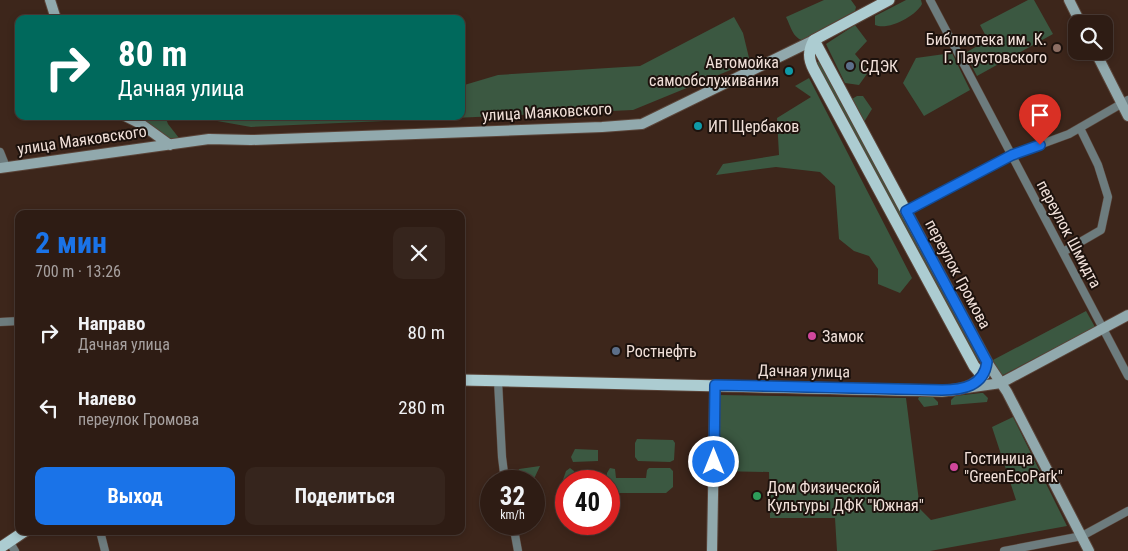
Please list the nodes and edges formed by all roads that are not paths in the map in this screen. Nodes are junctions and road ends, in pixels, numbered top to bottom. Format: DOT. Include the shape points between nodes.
graph roads {
  1 [pos="50,0"];
  2 [pos="889,0"];
  3 [pos="930,0"];
  4 [pos="1069,0"];
  5 [pos="55,15"];
  6 [pos="1076,15"];
  7 [pos="814,40"];
  8 [pos="1100,60"];
  9 [pos="1125,102"];
  10 [pos="1128,116"];
  11 [pos="133,120"];
  12 [pos="1080,128"];
  13 [pos="170,145"];
  14 [pos="0,152"];
  15 [pos="1012,155"];
  16 [pos="3,167"];
  17 [pos="906,211"];
  18 [pos="1063,252"];
  19 [pos="1128,315"];
  20 [pos="15,321"];
  21 [pos="0,322"];
  22 [pos="1103,328"];
  23 [pos="987,362"];
  24 [pos="974,366"];
  25 [pos="465,375"];
  26 [pos="984,375"];
  27 [pos="1128,376"];
  28 [pos="498,378"];
  29 [pos="465,380"];
  30 [pos="715,383"];
  31 [pos="1001,383"];
  32 [pos="962,386"];
  33 [pos="504,470"];
  34 [pos="1128,511"];
  35 [pos="15,534"];
  36 [pos="19,535"];
  37 [pos="101,535"];
  38 [pos="515,535"];
  39 [pos="1082,536"];
  40 [pos="6,544"];
  41 [pos="105,551"];
  42 [pos="518,551"];
  43 [pos="712,551"];
  44 [pos="1004,551"];
  45 [pos="1089,551"];
  1 -- 5 [label="street"];
  2 -- 7 [label="main road, улица Маяковского"];
  3 -- 15 [label="street, переулок Шмидта"];
  4 -- 6 [label="street"];
  7 -- 13 [label="street, улица Маяковского" via="642,124 270,140 209,139"];
  7 -- 17 [label="main road, переулок Громова"];
  7 -- 24 [label="main road, переулок Громова" via="809,53 810,62"];
  8 -- 9 [label="street"];
  9 -- 10 [label="street"];
  9 -- 12 [label="street"];
  11 -- 13 [label="street"];
  12 -- 15 [label="street"];
  12 -- 18 [label="street" via="1098,165 1108,197 1101,230"];
  13 -- 16 [label="street, улица Маяковского"];
  14 -- 16 [label="street"];
  15 -- 17 [label="street"];
  15 -- 18 [label="street, переулок Шмидта"];
  17 -- 23 [label="main road, переулок Громова"];
  18 -- 22 [label="street, переулок Шмидта"];
  19 -- 22 [label="street, Дачная улица"];
  20 -- 21 [label="street"];
  22 -- 27 [label="street, переулок Шмидта"];
  22 -- 31 [label="street, Дачная улица"];
  23 -- 26 [label="main road"];
  23 -- 31 [label="street, переулок Громова"];
  24 -- 26 [label="main road, переулок Громова"];
  24 -- 32 [label="main road" via="973,373"];
  25 -- 28 [label="main road, Дачная улица"];
  26 -- 31 [label="street"];
  26 -- 32 [label="main road" via="974,384"];
  28 -- 29 [label="main road, Дачная улица"];
  28 -- 30 [label="main road, Дачная улица"];
  28 -- 33 [label="street"];
  30 -- 32 [label="main road, Дачная улица" via="925,390 952,390"];
  30 -- 43 [label="street"];
  31 -- 32 [label="street, Дачная улица"];
  31 -- 39 [label="street, переулок Громова"];
  34 -- 39 [label="street"];
  35 -- 40 [label="main road"];
  36 -- 40 [label="main road"];
  37 -- 41 [label="street"];
  38 -- 42 [label="street"];
  39 -- 44 [label="street"];
  39 -- 45 [label="street, переулок Громова"];
}
